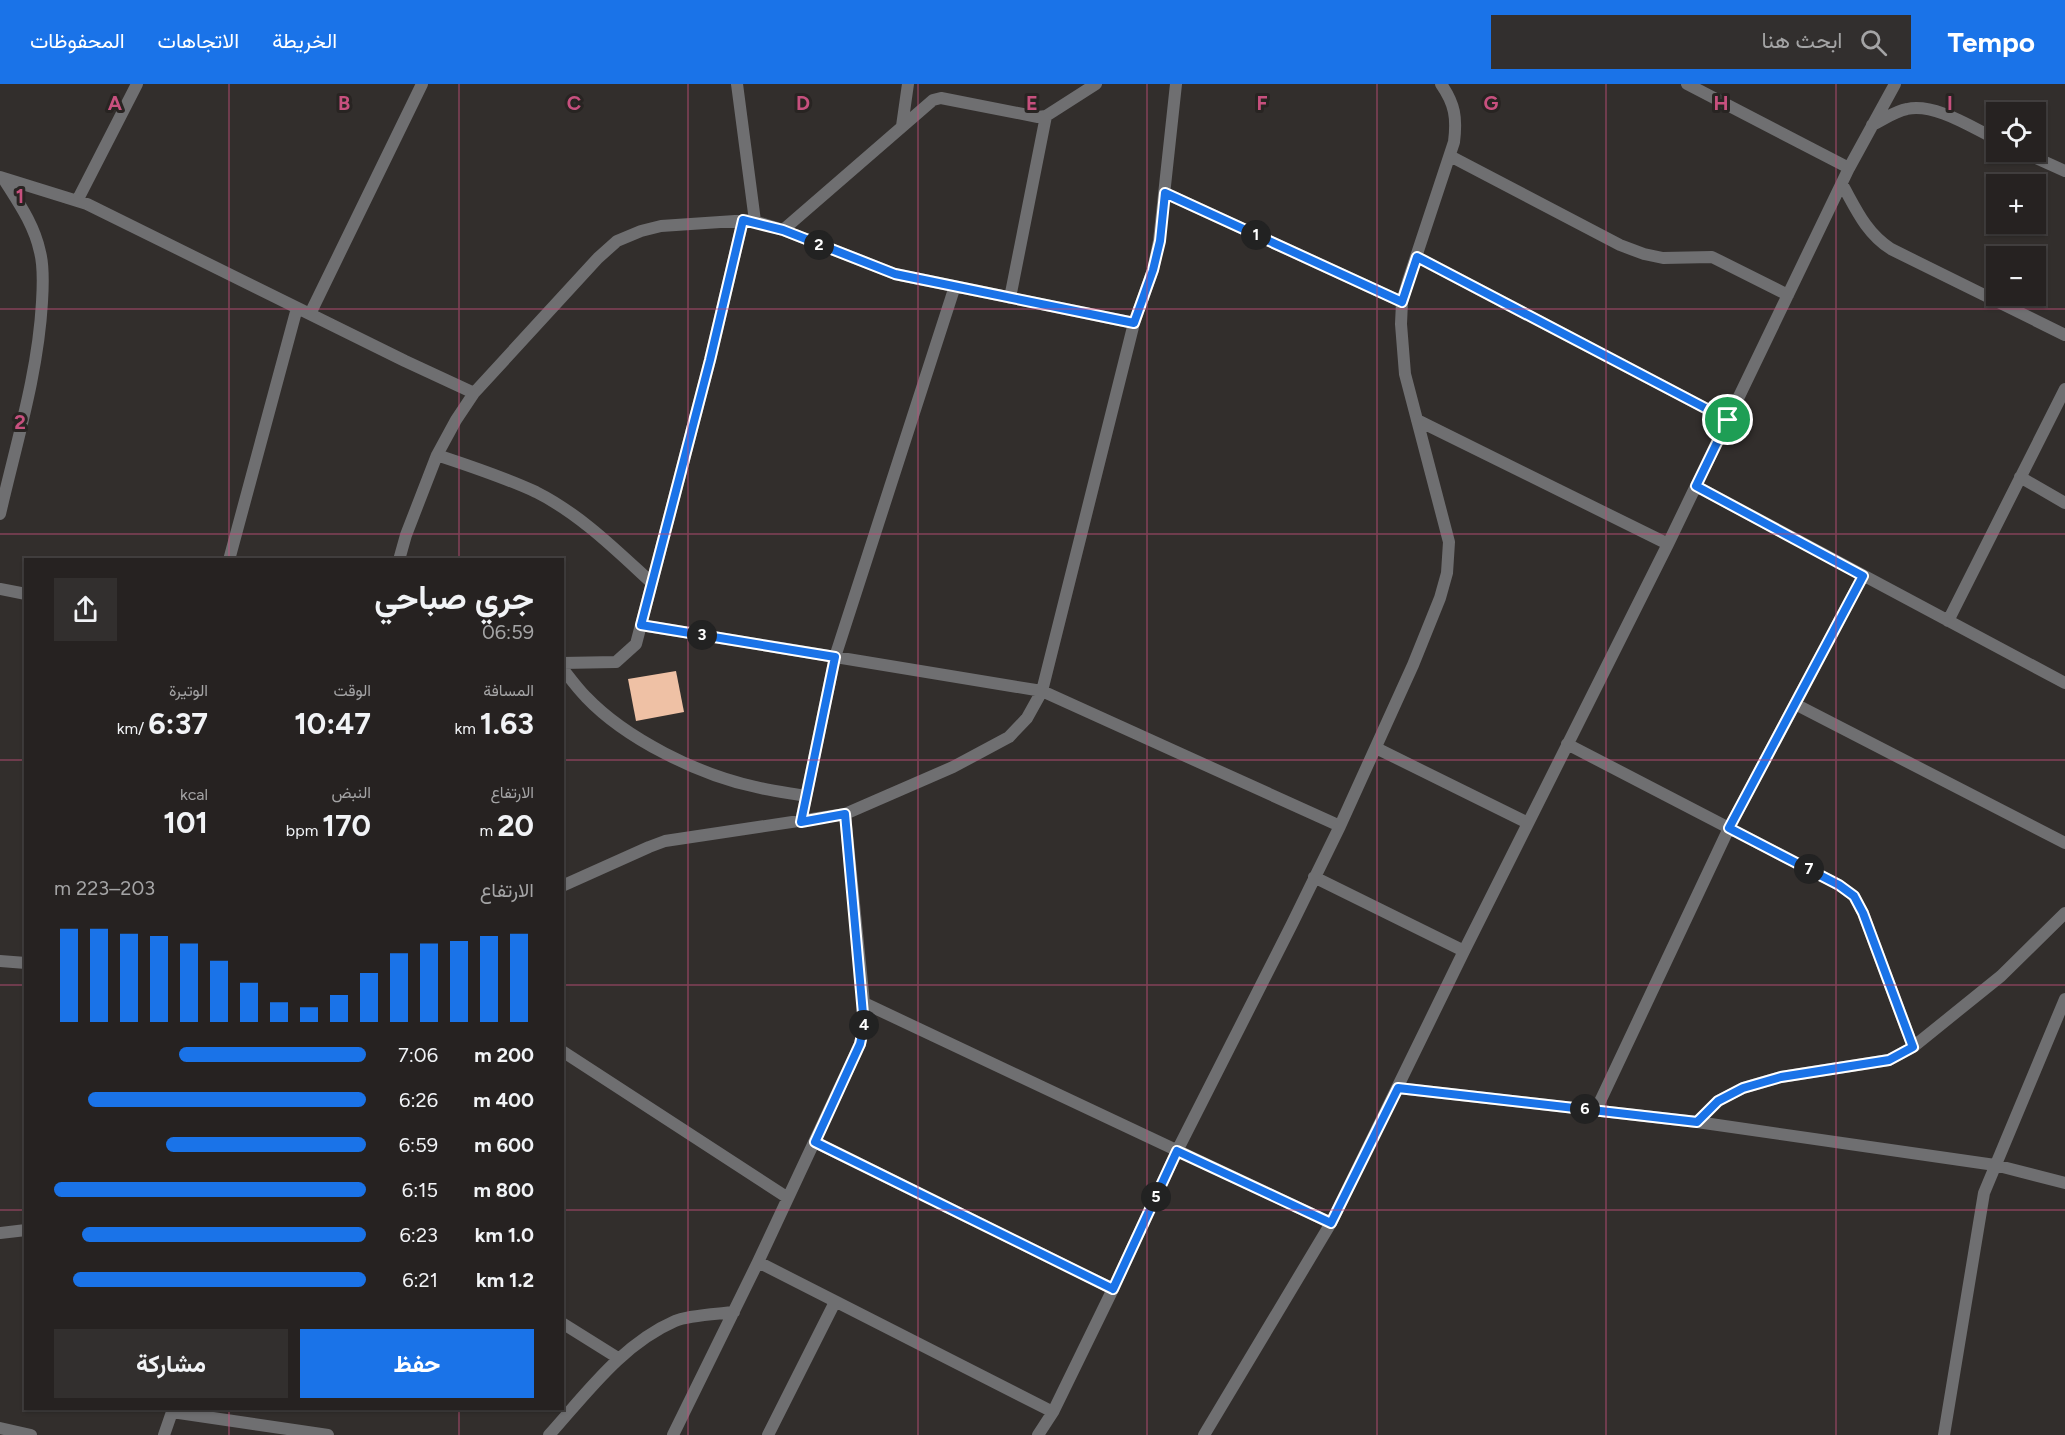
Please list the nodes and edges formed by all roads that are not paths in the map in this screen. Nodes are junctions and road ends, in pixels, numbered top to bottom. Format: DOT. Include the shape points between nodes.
graph roads {
  1 [pos="137,84"];
  2 [pos="422,84"];
  3 [pos="737,84"];
  4 [pos="909,84"];
  5 [pos="1096,84"];
  6 [pos="1176,84"];
  7 [pos="1441,84"];
  8 [pos="1687,84"];
  9 [pos="1894,84"];
  10 [pos="1712,89"];
  11 [pos="1046,116"];
  12 [pos="1872,125"];
  13 [pos="902,126"];
  14 [pos="1986,134"];
  15 [pos="1450,156"];
  16 [pos="2046,162"];
  17 [pos="1849,168"];
  18 [pos="2065,171"];
  19 [pos="2,178"];
  20 [pos="1842,184"];
  21 [pos="1165,193"];
  22 [pos="77,201"];
  23 [pos="749,220"];
  24 [pos="783,230"];
  25 [pos="1417,257"];
  26 [pos="955,286"];
  27 [pos="1788,295"];
  28 [pos="1010,298"];
  29 [pos="1402,302"];
  30 [pos="297,308"];
  31 [pos="310,314"];
  32 [pos="1134,323"];
  33 [pos="2065,335"];
  34 [pos="2065,389"];
  35 [pos="474,393"];
  36 [pos="1417,420"];
  37 [pos="1728,420"];
  38 [pos="437,455"];
  39 [pos="2020,477"];
  40 [pos="1696,486"];
  41 [pos="2065,503"];
  42 [pos="0,514"];
  43 [pos="1668,544"];
  44 [pos="231,558"];
  45 [pos="400,558"];
  46 [pos="1863,576"];
  47 [pos="652,583"];
  48 [pos="0,589"];
  49 [pos="24,594"];
  50 [pos="1948,621"];
  51 [pos="641,625"];
  52 [pos="835,657"];
  53 [pos="564,663"];
  54 [pos="564,670"];
  55 [pos="2065,683"];
  56 [pos="1042,691"];
  57 [pos="1795,704"];
  58 [pos="1567,744"];
  59 [pos="1376,748"];
  60 [pos="806,796"];
  61 [pos="845,814"];
  62 [pos="801,822"];
  63 [pos="1528,823"];
  64 [pos="1340,826"];
  65 [pos="1729,828"];
  66 [pos="2065,843"];
  67 [pos="1314,877"];
  68 [pos="564,885"];
  69 [pos="2065,914"];
  70 [pos="1464,951"];
  71 [pos="0,962"];
  72 [pos="24,963"];
  73 [pos="2065,999"];
  74 [pos="864,1003"];
  75 [pos="1913,1047"];
  76 [pos="564,1052"];
  77 [pos="1398,1088"];
  78 [pos="1596,1110"];
  79 [pos="1697,1122"];
  80 [pos="815,1142"];
  81 [pos="1177,1151"];
  82 [pos="1995,1165"];
  83 [pos="2065,1183"];
  84 [pos="788,1198"];
  85 [pos="1331,1223"];
  86 [pos="24,1230"];
  87 [pos="0,1233"];
  88 [pos="758,1262"];
  89 [pos="1113,1289"];
  90 [pos="836,1302"];
  91 [pos="734,1312"];
  92 [pos="564,1324"];
  93 [pos="618,1358"];
  94 [pos="172,1410"];
  95 [pos="1053,1412"];
  96 [pos="0,1428"];
  97 [pos="31,1435"];
  98 [pos="164,1435"];
  99 [pos="328,1435"];
  100 [pos="549,1435"];
  101 [pos="673,1435"];
  102 [pos="768,1435"];
  103 [pos="1038,1435"];
  104 [pos="1204,1435"];
  105 [pos="1944,1435"];
  1 -- 22 [label="street"];
  2 -- 31 [label="street"];
  3 -- 23 [label="street"];
  4 -- 13 [label="street"];
  5 -- 11 [label="street"];
  6 -- 21 [label="street"];
  7 -- 15 [label="street" via="1451,98 1457,122"];
  8 -- 10 [label="street"];
  9 -- 12 [label="street"];
  10 -- 17 [label="street"];
  11 -- 13 [label="street" via="941,98 933,100"];
  11 -- 28 [label="street"];
  12 -- 14 [label="street" via="1904,109 1918,107 1935,110"];
  12 -- 17 [label="street"];
  13 -- 24 [label="street"];
  15 -- 25 [label="street"];
  15 -- 27 [label="street" via="1620,245 1663,258 1712,257"];
  16 -- 18 [label="street"];
  17 -- 20 [label="street"];
  19 -- 22 [label="street"];
  19 -- 42 [label="street" via="36,236 42,290 33,371"];
  20 -- 27 [label="street"];
  20 -- 33 [label="street" via="1867,229 1879,241"];
  21 -- 29 [label="street"];
  21 -- 32 [label="street" via="1160,241"];
  22 -- 30 [label="street"];
  23 -- 24 [label="street"];
  23 -- 35 [label="street" via="661,226 617,241"];
  23 -- 47 [label="street"];
  24 -- 26 [label="street" via="895,274"];
  25 -- 29 [label="street"];
  25 -- 37 [label="street"];
  26 -- 28 [label="street"];
  26 -- 52 [label="street"];
  27 -- 37 [label="street"];
  28 -- 32 [label="street"];
  29 -- 36 [label="street" via="1405,374"];
  30 -- 31 [label="street"];
  30 -- 44 [label="street"];
  31 -- 35 [label="street"];
  32 -- 56 [label="street"];
  34 -- 39 [label="street"];
  35 -- 38 [label="street"];
  36 -- 43 [label="street"];
  36 -- 59 [label="street" via="1449,542 1447,573 1413,665"];
  37 -- 40 [label="street"];
  38 -- 45 [label="street"];
  38 -- 47 [label="street" via="537,493 589,527"];
  39 -- 41 [label="street"];
  39 -- 50 [label="street"];
  40 -- 43 [label="street"];
  40 -- 46 [label="street"];
  43 -- 58 [label="street"];
  46 -- 50 [label="street"];
  46 -- 57 [label="street"];
  47 -- 51 [label="street"];
  48 -- 49 [label="street"];
  50 -- 55 [label="street"];
  51 -- 52 [label="street"];
  51 -- 53 [label="street" via="636,644 616,663"];
  52 -- 56 [label="street"];
  52 -- 60 [label="street"];
  54 -- 60 [label="street" via="612,720 684,763 754,787"];
  56 -- 61 [label="street" via="1027,718 1008,737 953,767"];
  56 -- 64 [label="street"];
  57 -- 65 [label="street"];
  57 -- 66 [label="street"];
  58 -- 63 [label="street"];
  58 -- 65 [label="street"];
  59 -- 63 [label="street"];
  59 -- 64 [label="street"];
  60 -- 62 [label="street"];
  61 -- 62 [label="street"];
  61 -- 74 [label="street"];
  62 -- 68 [label="street" via="665,841"];
  63 -- 70 [label="street"];
  64 -- 67 [label="street"];
  65 -- 75 [label="street" via="1854,896"];
  65 -- 78 [label="street"];
  67 -- 70 [label="street"];
  67 -- 81 [label="street"];
  69 -- 75 [label="street" via="2001,976"];
  70 -- 77 [label="street"];
  71 -- 72 [label="street"];
  73 -- 82 [label="street"];
  74 -- 80 [label="street" via="860,1044"];
  74 -- 81 [label="street"];
  75 -- 79 [label="street" via="1889,1060 1781,1077 1743,1088 1718,1101"];
  76 -- 84 [label="street"];
  77 -- 78 [label="street"];
  77 -- 85 [label="street"];
  78 -- 79 [label="street"];
  79 -- 82 [label="street"];
  80 -- 84 [label="street"];
  80 -- 89 [label="street"];
  81 -- 85 [label="street"];
  81 -- 89 [label="street"];
  82 -- 83 [label="street"];
  82 -- 105 [label="street" via="1984,1193"];
  84 -- 88 [label="street"];
  85 -- 104 [label="street"];
  86 -- 87 [label="street"];
  88 -- 90 [label="street"];
  88 -- 91 [label="street"];
  89 -- 95 [label="street"];
  90 -- 95 [label="street"];
  90 -- 102 [label="street"];
  91 -- 93 [label="street" via="676,1320"];
  91 -- 101 [label="street"];
  92 -- 93 [label="street"];
  93 -- 100 [label="street"];
  94 -- 98 [label="street"];
  94 -- 99 [label="street"];
  95 -- 103 [label="street"];
  96 -- 97 [label="street"];
}
